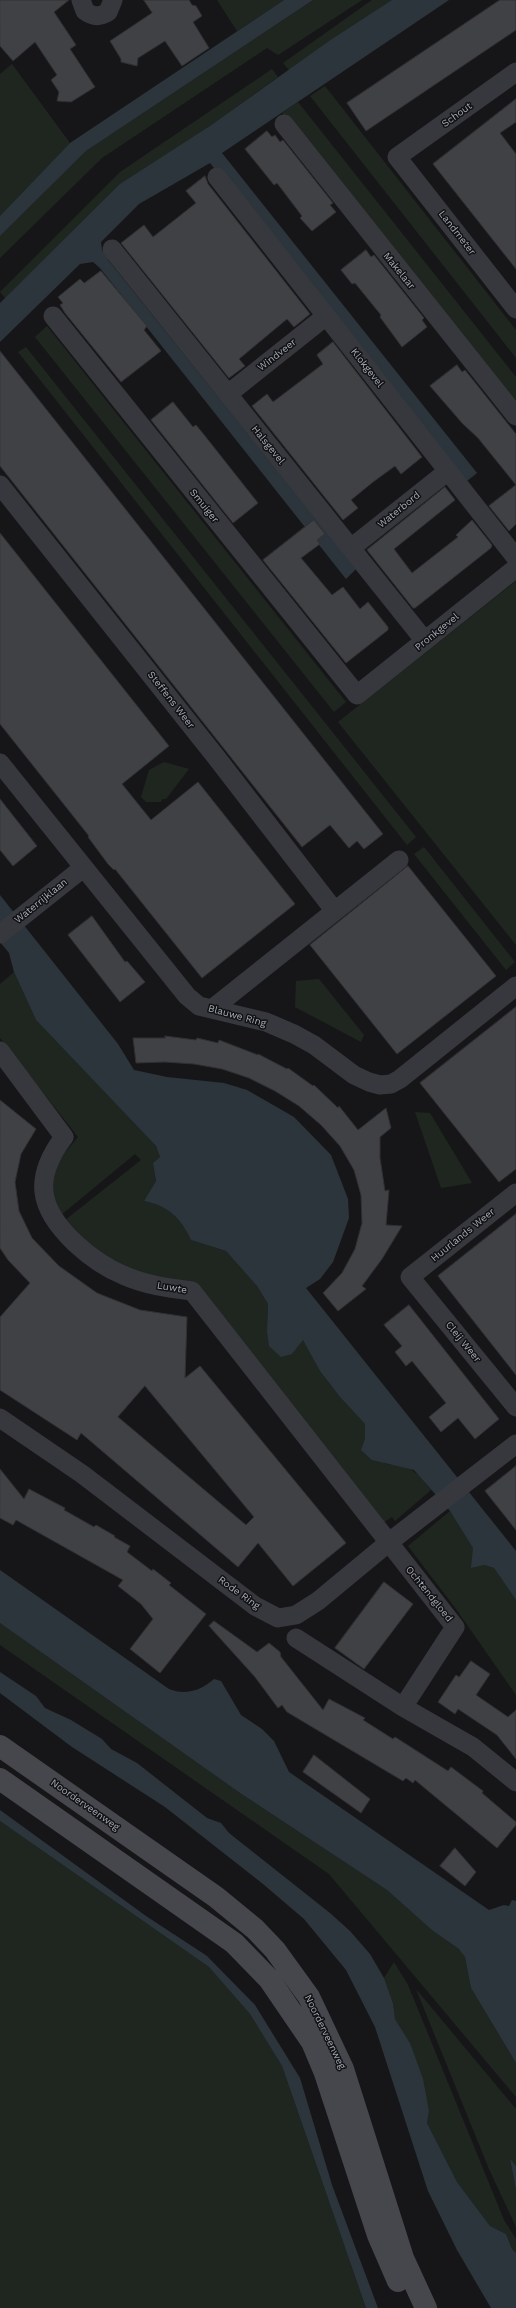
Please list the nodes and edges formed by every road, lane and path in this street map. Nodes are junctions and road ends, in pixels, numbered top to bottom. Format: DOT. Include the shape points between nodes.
graph roads {
  1 [pos="81,0"];
  2 [pos="113,0"];
  3 [pos="516,72"];
  4 [pos="284,124"];
  5 [pos="397,157"];
  6 [pos="217,177"];
  7 [pos="112,248"];
  8 [pos="516,309"];
  9 [pos="53,316"];
  10 [pos="326,316"];
  11 [pos="228,394"];
  12 [pos="516,416"];
  13 [pos="448,471"];
  14 [pos="2,491"];
  15 [pos="351,548"];
  16 [pos="516,558"];
  17 [pos="516,568"];
  18 [pos="425,641"];
  19 [pos="357,695"];
  20 [pos="0,763"];
  21 [pos="398,860"];
  22 [pos="83,868"];
  23 [pos="334,910"];
  24 [pos="0,934"];
  25 [pos="516,986"];
  26 [pos="212,1009"];
  27 [pos="0,1051"];
  28 [pos="516,1193"];
  29 [pos="410,1277"];
  30 [pos="516,1407"];
  31 [pos="0,1418"];
  32 [pos="516,1444"];
  33 [pos="388,1542"];
  34 [pos="296,1638"];
  35 [pos="403,1707"];
  36 [pos="0,1746"];
  37 [pos="0,1779"];
  38 [pos="516,1782"];
  39 [pos="411,2308"];
  40 [pos="426,2308"];
  1 -- 2 [label="street" via="85,11 94,16 108,12"];
  3 -- 5 [label="street, Schout"];
  4 -- 12 [label="street, Makelaar"];
  5 -- 8 [label="street, Landmeter"];
  6 -- 10 [label="street, Klokgevel"];
  7 -- 11 [label="street, Halsgevel"];
  9 -- 19 [label="street, Smuiger"];
  10 -- 11 [label="street, Windveer"];
  10 -- 13 [label="street, Klokgevel"];
  11 -- 15 [label="street, Halsgevel"];
  13 -- 15 [label="street, Waterbord"];
  13 -- 16 [label="street, Klokgevel"];
  14 -- 23 [label="street, Steffens Weer" via="216,757"];
  15 -- 18 [label="street, Halsgevel"];
  17 -- 18 [label="street, Pronkgevel"];
  18 -- 19 [label="street, Pronkgevel"];
  20 -- 22 [label="street, Blauwe Ring"];
  21 -- 23 [label="street"];
  22 -- 24 [label="street, Waterrijklaan"];
  22 -- 26 [label="street, Blauwe Ring" via="187,996 199,1006"];
  23 -- 26 [label="street"];
  25 -- 26 [label="street, Blauwe Ring" via="400,1079 391,1084 380,1085 354,1075 314,1045 294,1034 266,1022"];
  27 -- 33 [label="street, Luwte" via="64,1137 48,1162 44,1175 45,1202 51,1217 81,1249 123,1275 148,1284 192,1292"];
  28 -- 29 [label="street, Huurlands Weer"];
  29 -- 30 [label="street, Cleij Weer"];
  31 -- 33 [label="street, Rode Ring" via="82,1474 255,1606 278,1618 296,1615 318,1601"];
  32 -- 33 [label="street, Rode Ring"];
  33 -- 35 [label="street, Ochtendgloed" via="455,1627"];
  34 -- 35 [label="street"];
  35 -- 38 [label="street" via="473,1746"];
  36 -- 40 [label="street, Noorderveenweg" via="216,1897 255,1929 275,1950 309,1996 343,2069 403,2258"];
  37 -- 39 [label="street, Noorderveenweg" via="234,1943 269,1980 312,2042 325,2073 378,2235"];
}
